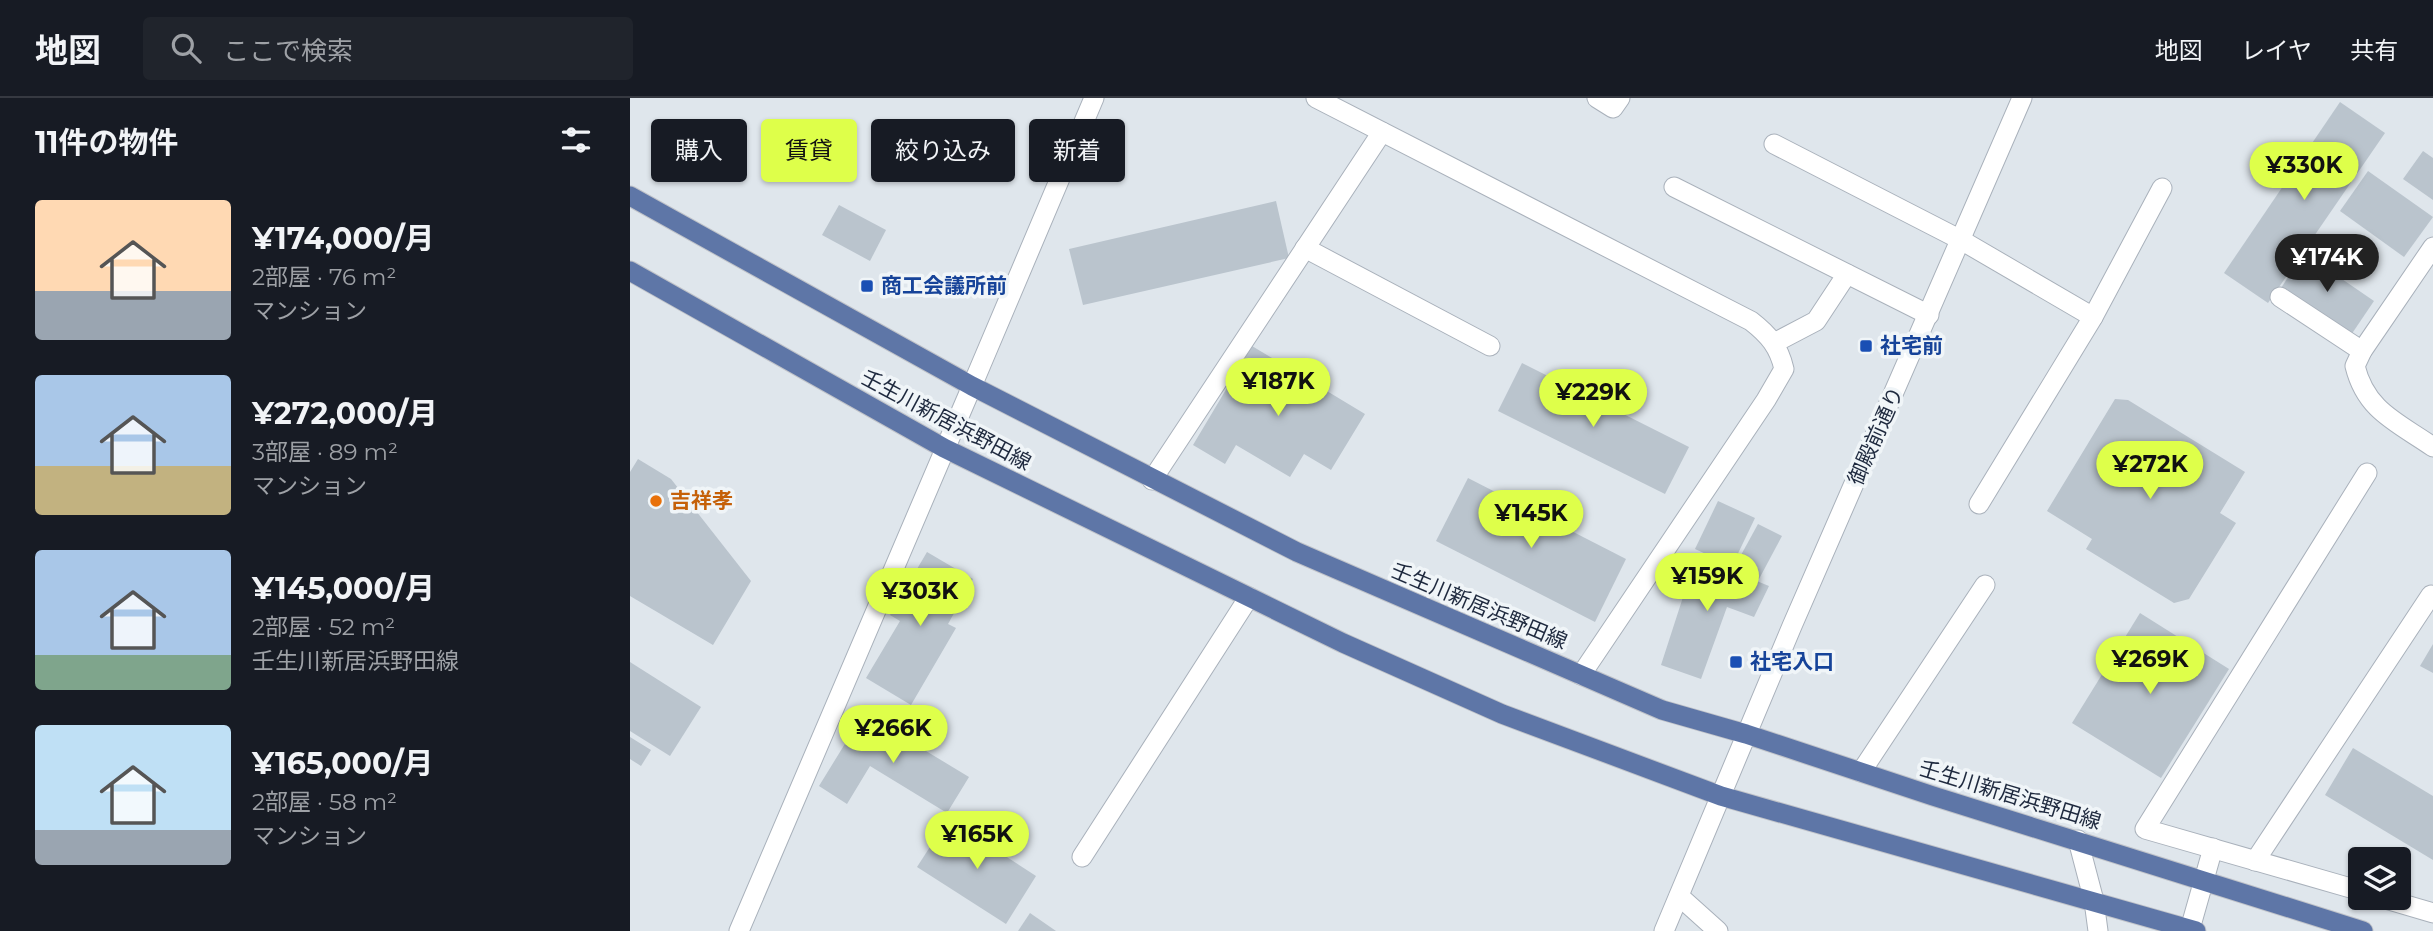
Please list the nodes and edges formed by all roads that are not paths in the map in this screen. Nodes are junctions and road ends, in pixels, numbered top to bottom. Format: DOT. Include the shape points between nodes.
graph roads {
  1 [pos="1094,98"];
  2 [pos="1316,98"];
  3 [pos="1597,98"];
  4 [pos="1620,98"];
  5 [pos="2022,98"];
  6 [pos="1382,132"];
  7 [pos="1774,144"];
  8 [pos="1674,187"];
  9 [pos="2162,188"];
  10 [pos="630,196"];
  11 [pos="1961,240"];
  12 [pos="2433,247"];
  13 [pos="1305,248"];
  14 [pos="630,271"];
  15 [pos="1847,274"];
  16 [pos="2280,297"];
  17 [pos="1929,315"];
  18 [pos="2093,317"];
  19 [pos="1774,343"];
  20 [pos="1490,346"];
  21 [pos="2362,351"];
  22 [pos="972,386"];
  23 [pos="2433,447"];
  24 [pos="944,448"];
  25 [pos="2367,473"];
  26 [pos="1152,480"];
  27 [pos="1979,504"];
  28 [pos="1985,585"];
  29 [pos="2431,594"];
  30 [pos="1249,597"];
  31 [pos="1581,675"];
  32 [pos="1746,734"];
  33 [pos="1861,772"];
  34 [pos="1721,796"];
  35 [pos="2078,840"];
  36 [pos="2213,848"];
  37 [pos="1082,857"];
  38 [pos="2255,861"];
  39 [pos="2203,880"];
  40 [pos="2348,887"];
  41 [pos="1679,896"];
  42 [pos="2094,901"];
  43 [pos="2411,907"];
  44 [pos="2433,913"];
  45 [pos="2193,930"];
  46 [pos="739,931"];
  47 [pos="1664,931"];
  48 [pos="1718,931"];
  49 [pos="2098,931"];
  50 [pos="2363,931"];
  1 -- 22 [label="street"];
  2 -- 6 [label="street"];
  3 -- 4 [label="street" via="1613,108"];
  5 -- 11 [label="street, 御殿前通り"];
  6 -- 13 [label="street"];
  6 -- 19 [label="street" via="1751,321"];
  7 -- 11 [label="street"];
  8 -- 15 [label="street"];
  9 -- 18 [label="street"];
  10 -- 22 [label="main road, 壬生川新居浜野田線"];
  11 -- 17 [label="street, 御殿前通り"];
  11 -- 18 [label="street"];
  12 -- 21 [label="street"];
  13 -- 20 [label="street"];
  13 -- 26 [label="street"];
  14 -- 24 [label="main road, 壬生川新居浜野田線"];
  15 -- 17 [label="street"];
  15 -- 19 [label="street" via="1816,321"];
  16 -- 21 [label="street"];
  17 -- 32 [label="street, 御殿前通り"];
  18 -- 27 [label="street"];
  19 -- 31 [label="street" via="1784,369 1766,400"];
  21 -- 23 [label="street" via="2355,366 2360,386 2376,408"];
  22 -- 24 [label="street"];
  22 -- 26 [label="main road, 壬生川新居浜野田線"];
  24 -- 30 [label="main road, 壬生川新居浜野田線"];
  24 -- 46 [label="street"];
  25 -- 36 [label="street" via="2145,829"];
  26 -- 31 [label="main road, 壬生川新居浜野田線" via="1297,552"];
  28 -- 33 [label="street"];
  29 -- 38 [label="street"];
  30 -- 34 [label="main road, 壬生川新居浜野田線" via="1502,713"];
  30 -- 37 [label="street"];
  31 -- 32 [label="main road, 壬生川新居浜野田線" via="1662,710"];
  32 -- 33 [label="main road, 壬生川新居浜野田線"];
  32 -- 34 [label="street, 御殿前通り"];
  33 -- 35 [label="main road, 壬生川新居浜野田線"];
  34 -- 41 [label="street, 御殿前通り"];
  34 -- 42 [label="main road, 壬生川新居浜野田線"];
  35 -- 39 [label="main road, 壬生川新居浜野田線"];
  35 -- 42 [label="street"];
  36 -- 38 [label="street"];
  36 -- 39 [label="street"];
  38 -- 40 [label="street"];
  39 -- 45 [label="street"];
  39 -- 50 [label="main road, 壬生川新居浜野田線"];
  41 -- 47 [label="street, 御殿前通り"];
  41 -- 48 [label="street"];
  42 -- 45 [label="main road, 壬生川新居浜野田線"];
  42 -- 49 [label="street"];
  43 -- 44 [label="street"];
}
